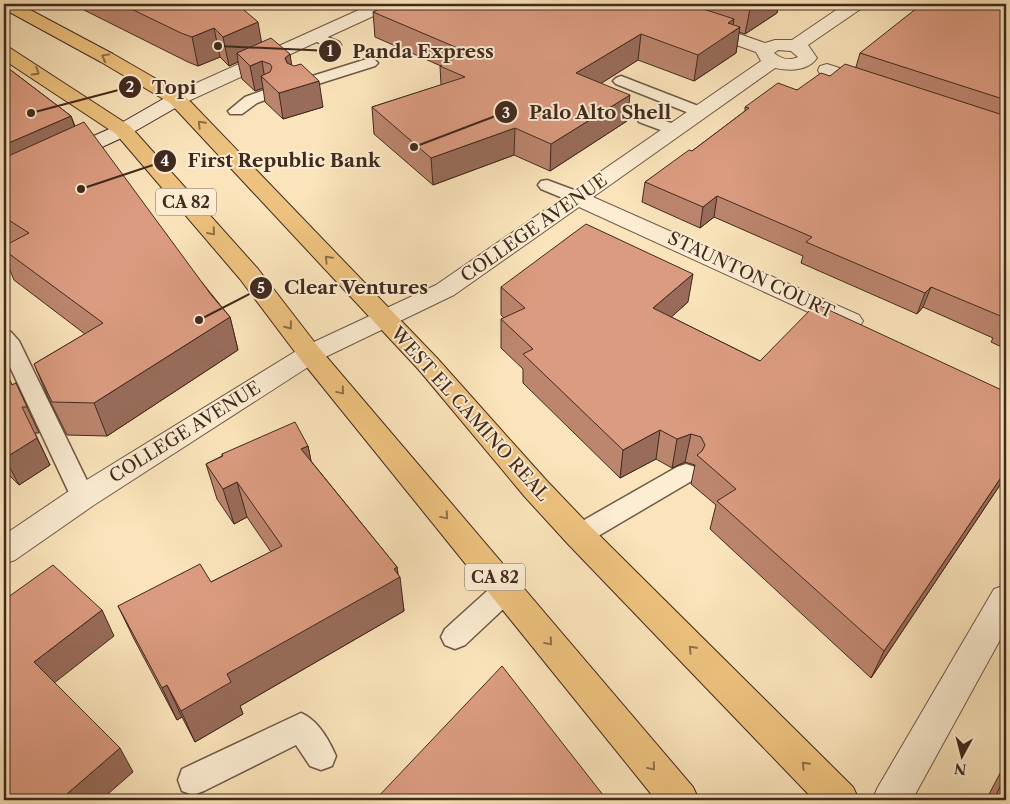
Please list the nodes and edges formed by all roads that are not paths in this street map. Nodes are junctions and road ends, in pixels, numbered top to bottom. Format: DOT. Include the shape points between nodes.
graph roads {
  1 [pos="7,4"];
  2 [pos="385,4"];
  3 [pos="638,4"];
  4 [pos="856,4"];
  5 [pos="316,36"];
  6 [pos="334,45"];
  7 [pos="4,52"];
  8 [pos="770,55"];
  9 [pos="370,63"];
  10 [pos="827,70"];
  11 [pos="621,81"];
  12 [pos="299,85"];
  13 [pos="884,89"];
  14 [pos="266,94"];
  15 [pos="177,99"];
  16 [pos="236,111"];
  17 [pos="700,112"];
  18 [pos="645,119"];
  19 [pos="123,130"];
  20 [pos="674,130"];
  21 [pos="4,184"];
  22 [pos="547,185"];
  23 [pos="576,197"];
  24 [pos="385,320"];
  25 [pos="872,331"];
  26 [pos="4,338"];
  27 [pos="310,354"];
  28 [pos="686,473"];
  29 [pos="83,497"];
  30 [pos="579,535"];
  31 [pos="4,551"];
  32 [pos="506,590"];
  33 [pos="1006,599"];
  34 [pos="455,637"];
  35 [pos="321,756"];
  36 [pos="193,780"];
  37 [pos="680,800"];
  38 [pos="840,800"];
  39 [pos="891,800"];
  15 -- 1 [label="main road, WEST EL CAMINO REAL, one-way"];
  2 -- 5 [label="street"];
  3 -- 8 [label="street"];
  4 -- 8 [label="street" via="795,46 782,45"];
  5 -- 6 [label="lane"];
  5 -- 15 [label="street"];
  7 -- 19 [label="main road, CA 82, one-way"];
  8 -- 17 [label="street, COLLEGE AVENUE"];
  9 -- 12 [label="lane"];
  10 -- 13 [label="street"];
  11 -- 17 [label="lane"];
  14 -- 16 [label="lane"];
  15 -- 19 [label="street"];
  24 -- 15 [label="main road, WEST EL CAMINO REAL, one-way"];
  17 -- 20 [label="street, COLLEGE AVENUE"];
  18 -- 20 [label="lane"];
  19 -- 21 [label="street"];
  19 -- 27 [label="main road, CA 82, one-way" via="249,274"];
  20 -- 23 [label="street, COLLEGE AVENUE"];
  22 -- 23 [label="lane"];
  23 -- 24 [label="street, COLLEGE AVENUE" via="445,290"];
  23 -- 25 [label="street, STAUNTON COURT"];
  24 -- 27 [label="street, COLLEGE AVENUE"];
  24 -- 30 [label="main road, WEST EL CAMINO REAL"];
  26 -- 29 [label="lane"];
  27 -- 29 [label="street, COLLEGE AVENUE"];
  27 -- 32 [label="main road, CA 82, one-way"];
  28 -- 30 [label="lane"];
  29 -- 31 [label="street, COLLEGE AVENUE"];
  38 -- 30 [label="main road, WEST EL CAMINO REAL, one-way"];
  32 -- 34 [label="lane"];
  32 -- 37 [label="main road, CA 82, one-way"];
  33 -- 39 [label="street"];
  35 -- 36 [label="lane" via="301,727"];
}
